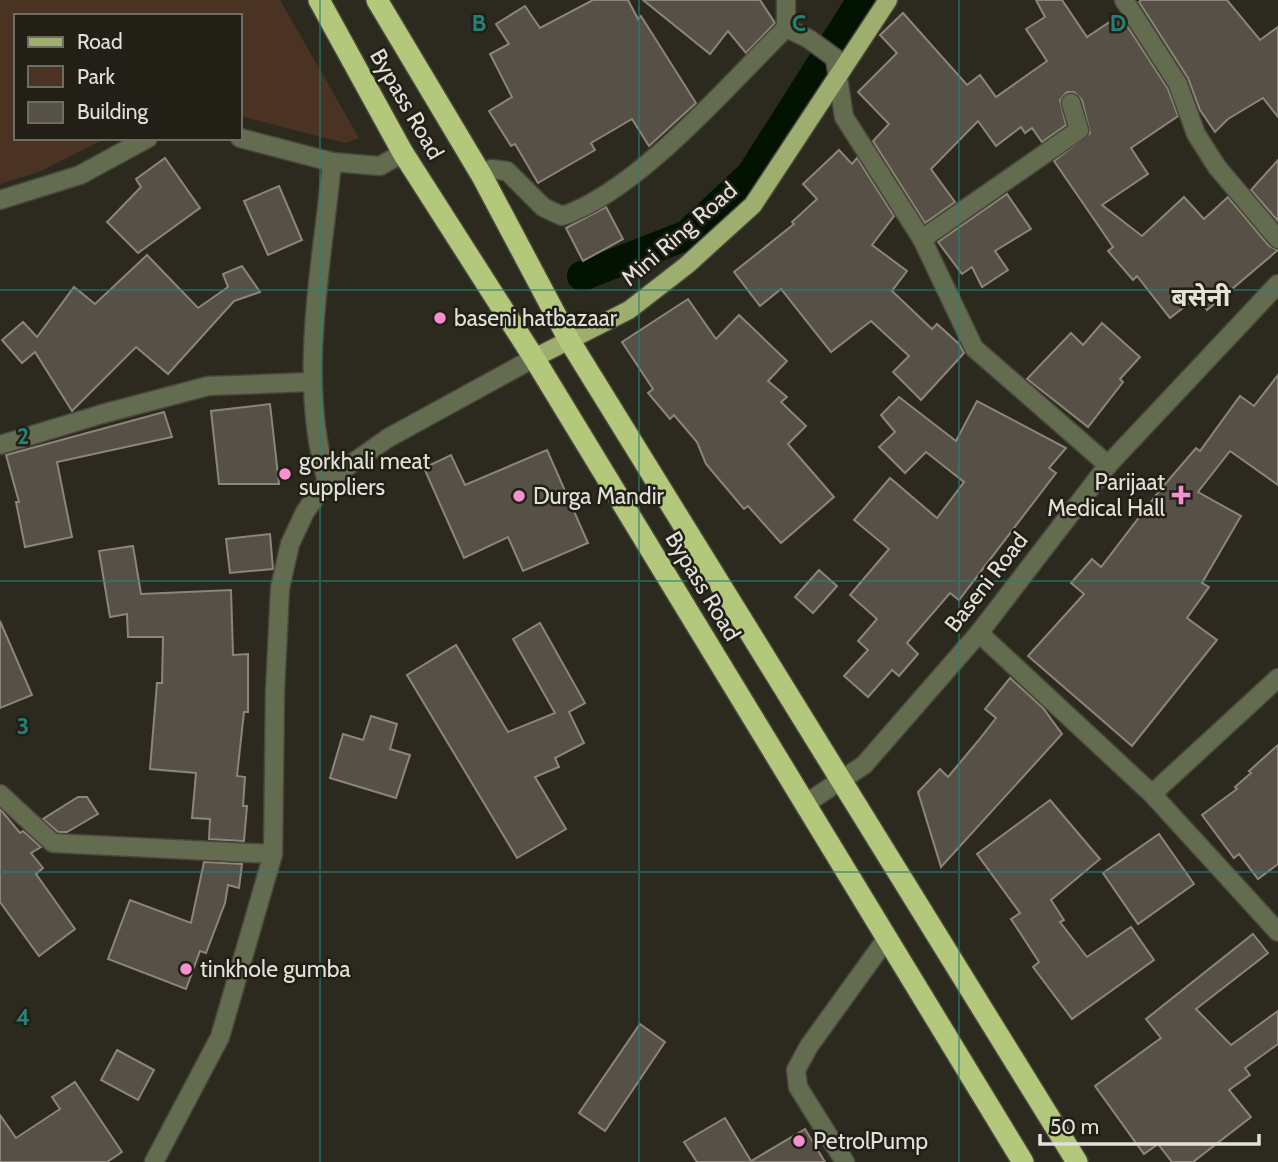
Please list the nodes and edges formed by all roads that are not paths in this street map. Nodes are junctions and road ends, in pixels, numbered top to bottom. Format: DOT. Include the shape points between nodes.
graph roads {
  1 [pos="319,0"];
  2 [pos="377,0"];
  3 [pos="786,0"];
  4 [pos="888,0"];
  5 [pos="1124,0"];
  6 [pos="786,28"];
  7 [pos="835,67"];
  8 [pos="1071,103"];
  9 [pos="242,139"];
  10 [pos="144,140"];
  11 [pos="402,153"];
  12 [pos="332,162"];
  13 [pos="482,176"];
  14 [pos="0,200"];
  15 [pos="922,239"];
  16 [pos="1278,239"];
  17 [pos="1278,284"];
  18 [pos="569,340"];
  19 [pos="534,358"];
  20 [pos="311,382"];
  21 [pos="0,445"];
  22 [pos="1108,465"];
  23 [pos="327,481"];
  24 [pos="979,633"];
  25 [pos="1278,678"];
  26 [pos="842,781"];
  27 [pos="0,794"];
  28 [pos="1152,794"];
  29 [pos="805,804"];
  30 [pos="273,854"];
  31 [pos="1278,932"];
  32 [pos="887,938"];
  33 [pos="154,1162"];
  34 [pos="845,1162"];
  35 [pos="1023,1162"];
  36 [pos="1077,1162"];
  1 -- 11 [label="highway, Bypass Road"];
  2 -- 13 [label="highway, Bypass Road"];
  3 -- 6 [label="street"];
  4 -- 7 [label="main road, Mini Ring Road"];
  5 -- 16 [label="street" via="1178,84 1196,134 1217,167"];
  6 -- 7 [label="street" via="809,39"];
  6 -- 13 [label="street" via="644,168 580,211 562,216 543,208 507,171 491,169"];
  7 -- 15 [label="street" via="844,117"];
  7 -- 18 [label="main road, Mini Ring Road" via="753,205 629,310"];
  8 -- 15 [label="street" via="1079,130"];
  9 -- 12 [label="street"];
  10 -- 14 [label="street" via="80,175"];
  11 -- 12 [label="street" via="380,166"];
  11 -- 19 [label="highway, Bypass Road"];
  12 -- 20 [label="street"];
  13 -- 18 [label="highway, Bypass Road"];
  15 -- 22 [label="street" via="974,348"];
  17 -- 22 [label="street, Baseni Road"];
  18 -- 19 [label="main road, Mini Ring Road"];
  18 -- 26 [label="highway, Bypass Road"];
  19 -- 23 [label="street" via="388,438"];
  19 -- 29 [label="highway, Bypass Road"];
  20 -- 21 [label="street" via="208,386"];
  20 -- 23 [label="street" via="317,447"];
  22 -- 24 [label="street, Baseni Road"];
  23 -- 30 [label="street" via="290,544 280,588"];
  24 -- 26 [label="street, Baseni Road" via="864,765"];
  24 -- 28 [label="street"];
  25 -- 28 [label="street"];
  26 -- 29 [label="street, Baseni Road"];
  26 -- 36 [label="highway, Bypass Road"];
  27 -- 30 [label="street" via="53,843"];
  28 -- 31 [label="street"];
  29 -- 32 [label="highway, Bypass Road"];
  30 -- 33 [label="street" via="220,1037"];
  32 -- 34 [label="street" via="808,1046 796,1070 798,1087"];
  32 -- 35 [label="highway, Bypass Road"];
}
